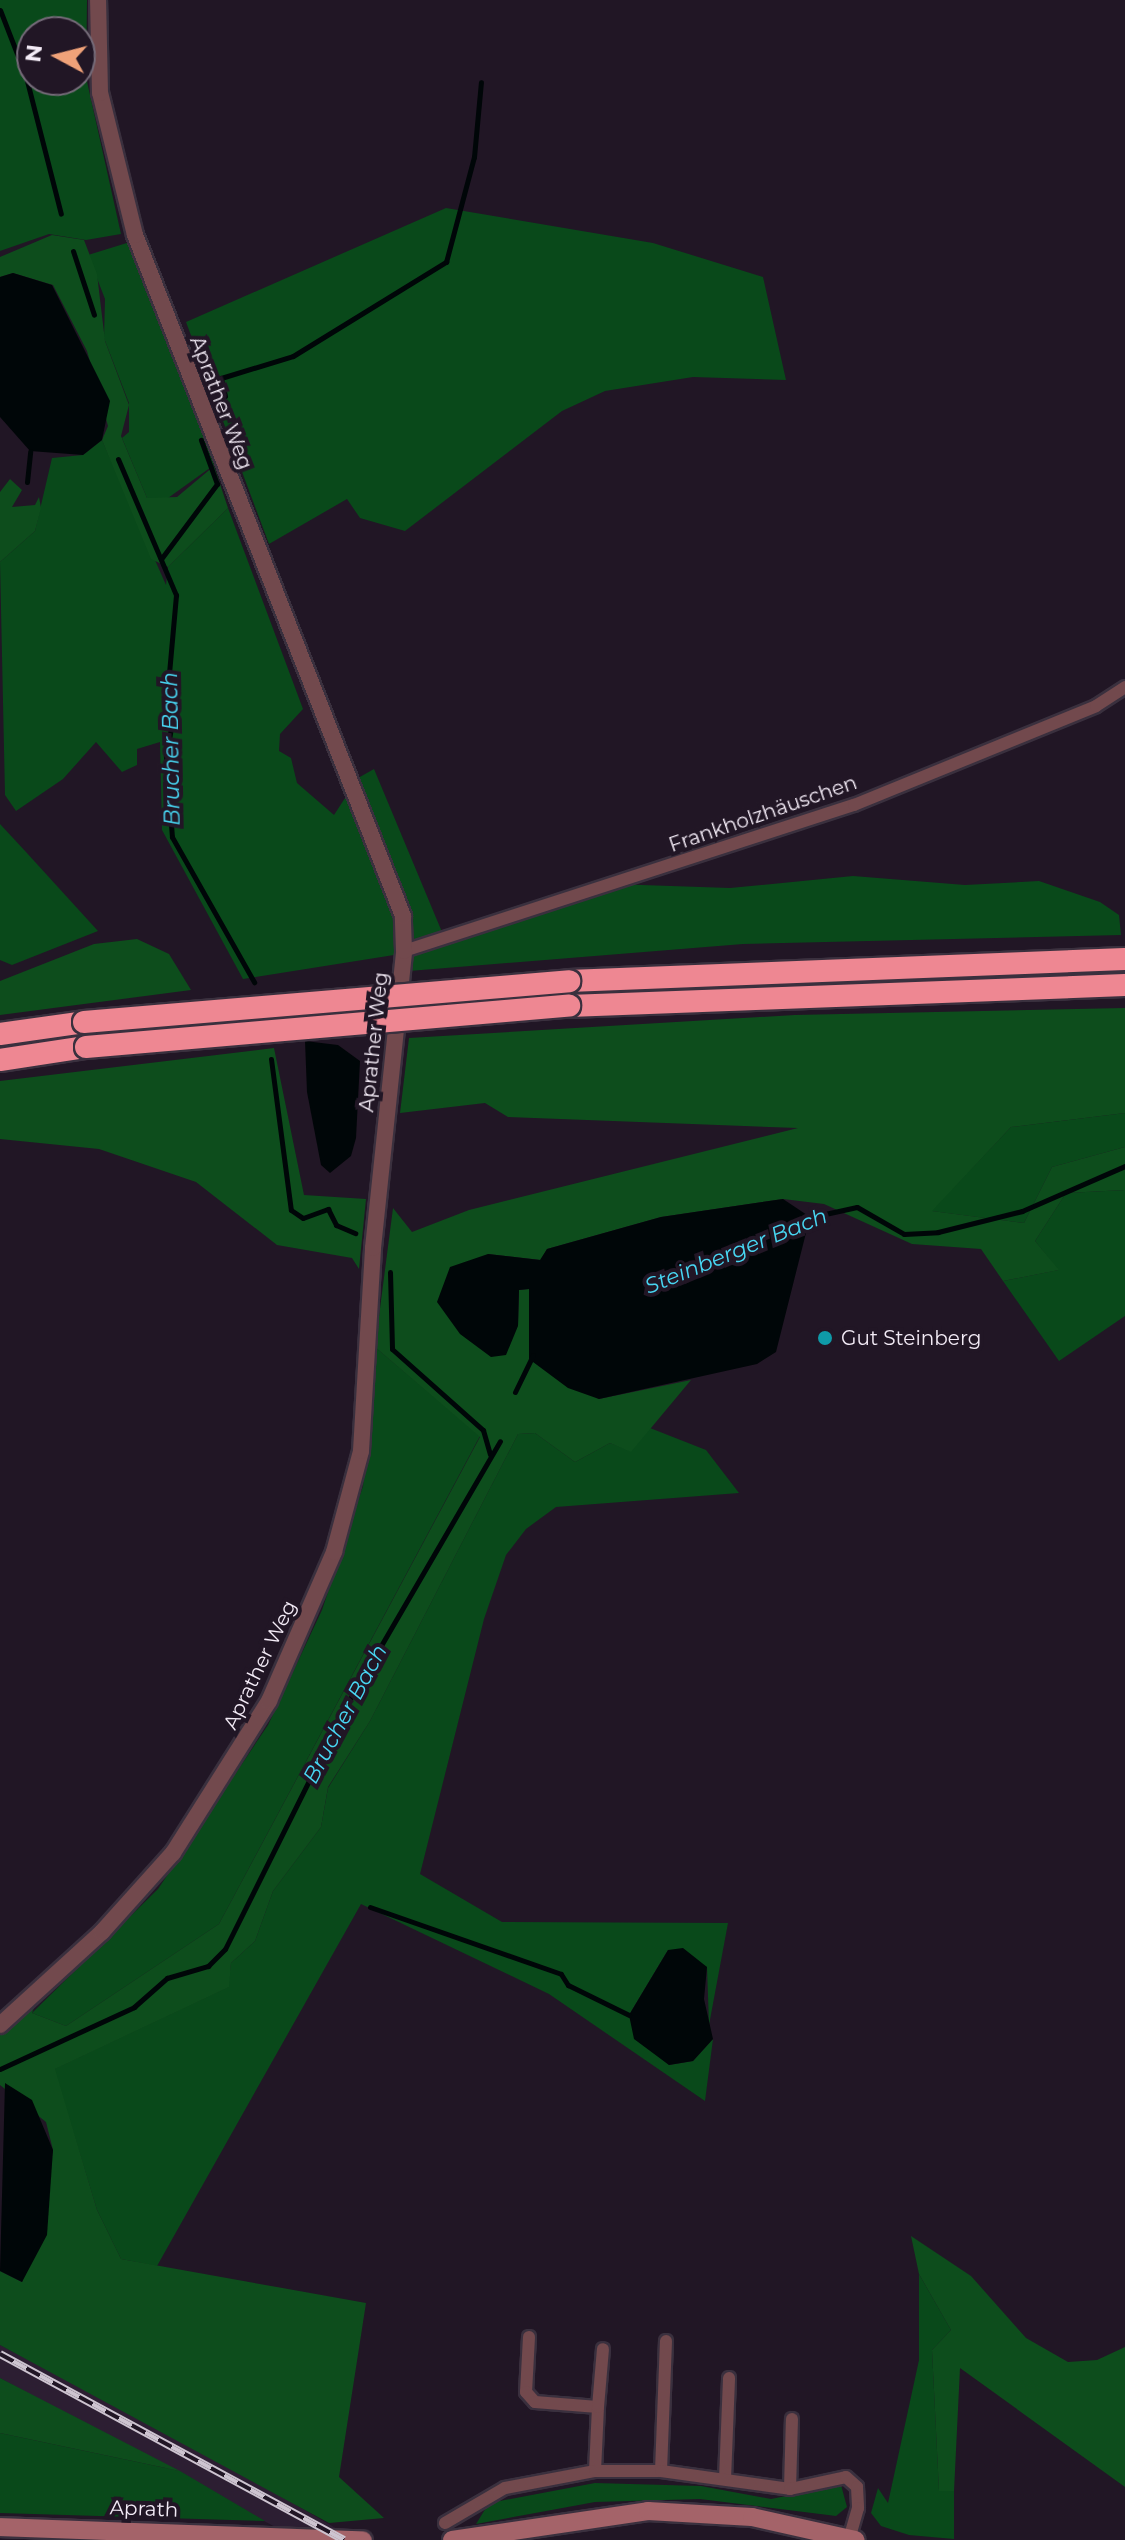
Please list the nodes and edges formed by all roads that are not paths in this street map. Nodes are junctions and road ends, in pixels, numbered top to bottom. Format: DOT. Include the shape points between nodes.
graph roads {
  1 [pos="98,0"];
  2 [pos="1125,687"];
  3 [pos="404,951"];
  4 [pos="1125,959"];
  5 [pos="1125,985"];
  6 [pos="0,1034"];
  7 [pos="0,1060"];
  8 [pos="0,2025"];
  9 [pos="529,2337"];
  10 [pos="666,2341"];
  11 [pos="603,2349"];
  12 [pos="729,2378"];
  13 [pos="598,2407"];
  14 [pos="792,2419"];
  15 [pos="595,2471"];
  16 [pos="661,2471"];
  17 [pos="725,2479"];
  18 [pos="790,2489"];
  19 [pos="0,2527"];
  20 [pos="448,2531"];
  21 [pos="852,2539"];
  22 [pos="363,2540"];
  1 -- 3 [label="street, Aprather Weg" via="100,93 135,235 403,916"];
  2 -- 3 [label="street, Frankholzhäuschen" via="1084,712 841,810"];
  3 -- 8 [label="street, Aprather Weg" via="373,1248 361,1451 334,1552 269,1701 173,1853 102,1932"];
  4 -- 6 [label="highway, bridge" via="569,981 84,1022"];
  5 -- 7 [label="highway, bridge" via="569,1006 86,1047"];
  9 -- 13 [label="street" via="526,2392 535,2402"];
  10 -- 16 [label="street"];
  11 -- 13 [label="street"];
  12 -- 17 [label="street"];
  13 -- 15 [label="street"];
  14 -- 18 [label="street"];
  15 -- 16 [label="street"];
  15 -- 20 [label="street" via="505,2488"];
  16 -- 17 [label="street"];
  17 -- 18 [label="street"];
  18 -- 21 [label="street" via="846,2477 857,2498"];
  19 -- 22 [label="main road, Aprath"];
  20 -- 21 [label="main road" via="648,2511 752,2517"];
}
